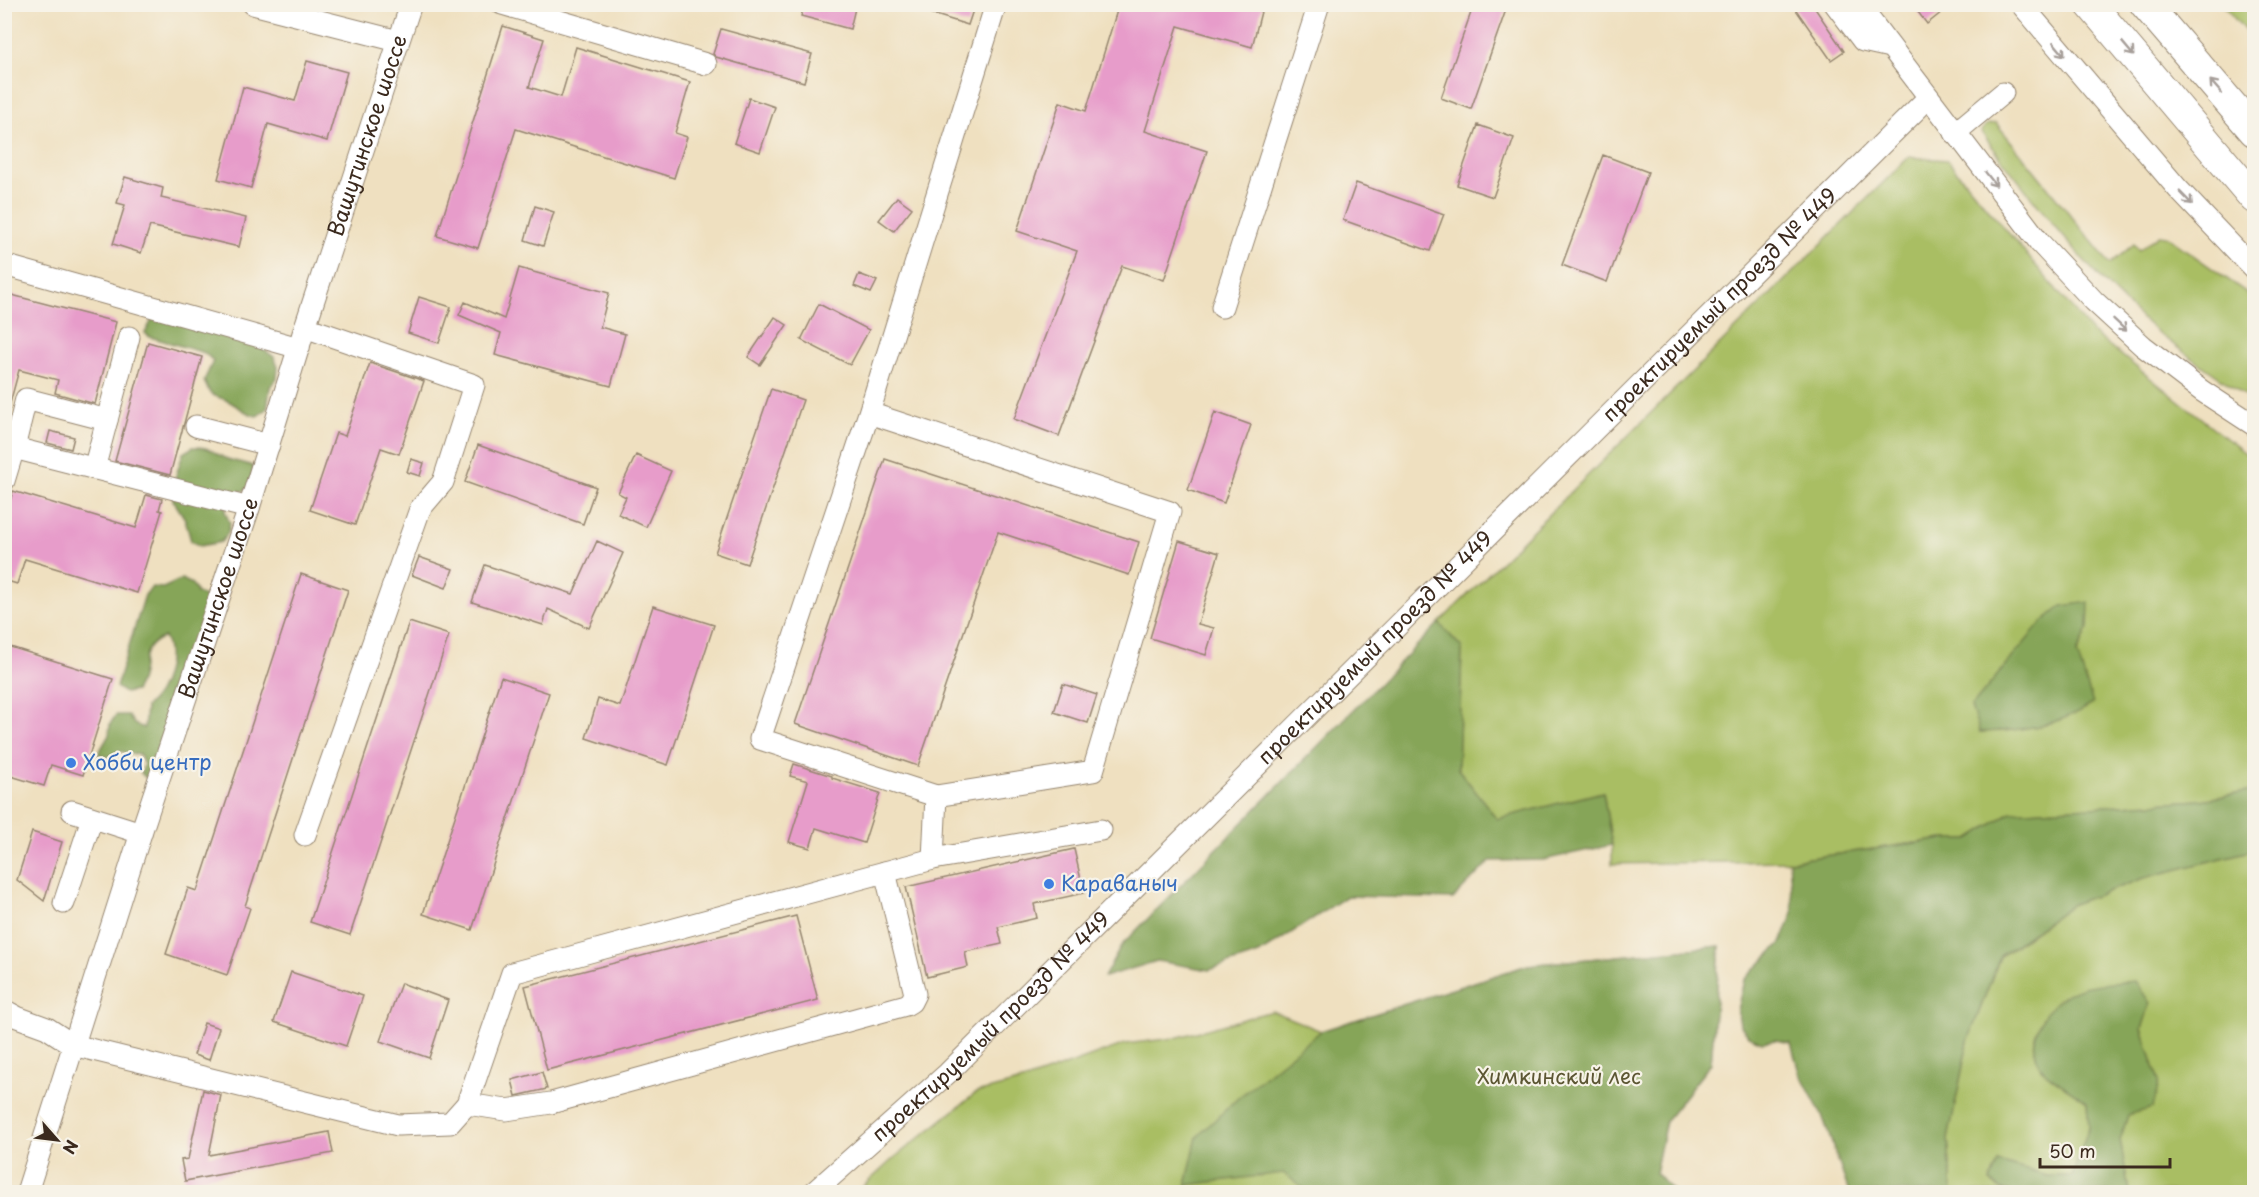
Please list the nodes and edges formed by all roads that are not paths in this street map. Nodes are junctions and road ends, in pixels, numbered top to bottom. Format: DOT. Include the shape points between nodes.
graph roads {
  1 [pos="253,4"];
  2 [pos="411,4"];
  3 [pos="502,4"];
  4 [pos="996,4"];
  5 [pos="1319,4"];
  6 [pos="1834,4"];
  7 [pos="1858,4"];
  8 [pos="2021,4"];
  9 [pos="2090,4"];
  10 [pos="2145,4"];
  11 [pos="398,41"];
  12 [pos="1890,47"];
  13 [pos="706,64"];
  14 [pos="2003,93"];
  15 [pos="1928,98"];
  16 [pos="2254,131"];
  17 [pos="1955,133"];
  18 [pos="2254,198"];
  19 [pos="4,265"];
  20 [pos="2254,269"];
  21 [pos="1222,307"];
  22 [pos="305,327"];
  23 [pos="129,337"];
  24 [pos="300,348"];
  25 [pos="869,413"];
  26 [pos="107,420"];
  27 [pos="2254,425"];
  28 [pos="196,426"];
  29 [pos="268,445"];
  30 [pos="14,448"];
  31 [pos="94,469"];
  32 [pos="4,482"];
  33 [pos="249,508"];
  34 [pos="936,796"];
  35 [pos="72,811"];
  36 [pos="92,818"];
  37 [pos="1101,830"];
  38 [pos="141,833"];
  39 [pos="305,836"];
  40 [pos="933,859"];
  41 [pos="885,872"];
  42 [pos="64,903"];
  43 [pos="4,1010"];
  44 [pos="73,1045"];
  45 [pos="467,1104"];
  46 [pos="27,1192"];
  47 [pos="814,1192"];
  1 -- 11 [label="street"];
  2 -- 11 [label="street, Вашутинское шоссе"];
  3 -- 13 [label="street"];
  4 -- 25 [label="street"];
  5 -- 21 [label="street"];
  6 -- 12 [label="street" via="1863,41"];
  7 -- 12 [label="street"];
  8 -- 20 [label="street, one-way" via="2178,189"];
  9 -- 18 [label="highway, one-way"];
  16 -- 10 [label="highway, one-way"];
  11 -- 22 [label="street, Вашутинское шоссе"];
  12 -- 15 [label="street"];
  14 -- 17 [label="street"];
  15 -- 17 [label="street"];
  15 -- 47 [label="street, проектируемый проезд № 449" via="948,1073"];
  17 -- 27 [label="street, one-way" via="2040,243 2094,301 2143,346"];
  19 -- 24 [label="street"];
  22 -- 24 [label="street, Вашутинское шоссе"];
  22 -- 39 [label="street" via="474,385 443,482 420,508"];
  23 -- 26 [label="street"];
  24 -- 29 [label="street, Вашутинское шоссе"];
  25 -- 34 [label="street" via="760,739"];
  25 -- 34 [label="street" via="1170,512 1093,771"];
  26 -- 30 [label="street" via="26,399"];
  26 -- 31 [label="street"];
  28 -- 29 [label="street"];
  29 -- 33 [label="street, Вашутинское шоссе"];
  30 -- 31 [label="street"];
  30 -- 32 [label="street"];
  31 -- 33 [label="street"];
  33 -- 38 [label="street, Вашутинское шоссе"];
  34 -- 40 [label="street"];
  35 -- 36 [label="street"];
  36 -- 38 [label="street"];
  36 -- 42 [label="street"];
  37 -- 40 [label="street"];
  38 -- 44 [label="street, Вашутинское шоссе"];
  40 -- 41 [label="street"];
  41 -- 45 [label="street" via="512,973"];
  41 -- 45 [label="street" via="915,994 906,1005 550,1102 506,1110"];
  43 -- 44 [label="street" via="47,1028"];
  44 -- 45 [label="street" via="398,1125 450,1123"];
  44 -- 46 [label="street, Вашутинское шоссе"];
}
